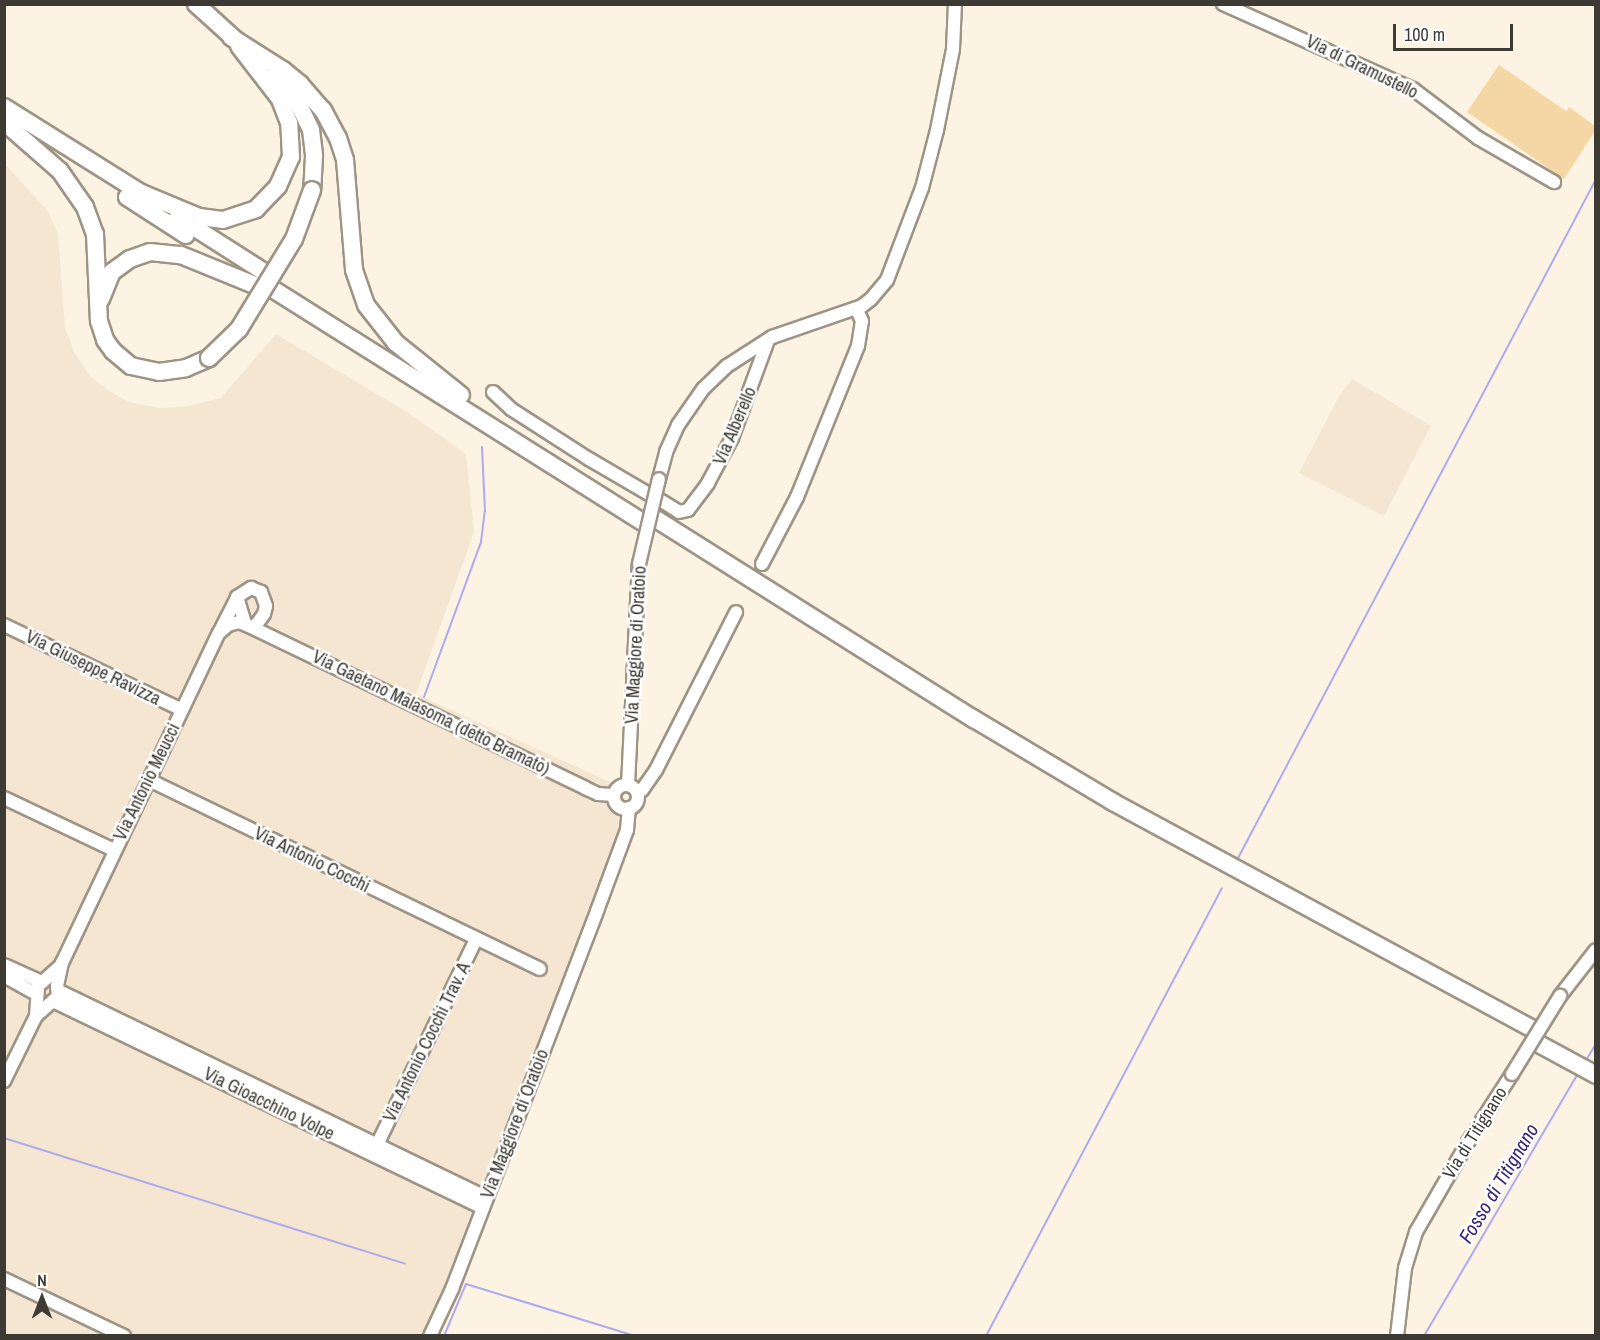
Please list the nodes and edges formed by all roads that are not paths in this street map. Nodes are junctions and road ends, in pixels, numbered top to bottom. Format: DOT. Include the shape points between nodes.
graph roads {
  1 [pos="955,4"];
  2 [pos="1223,4"];
  3 [pos="197,6"];
  4 [pos="231,37"];
  5 [pos="4,108"];
  6 [pos="4,121"];
  7 [pos="1554,182"];
  8 [pos="137,191"];
  9 [pos="267,283"];
  10 [pos="856,308"];
  11 [pos="99,321"];
  12 [pos="768,340"];
  13 [pos="493,393"];
  14 [pos="461,395"];
  15 [pos="649,494"];
  16 [pos="660,501"];
  17 [pos="649,521"];
  18 [pos="762,564"];
  19 [pos="237,597"];
  20 [pos="736,612"];
  21 [pos="4,625"];
  22 [pos="249,626"];
  23 [pos="219,633"];
  24 [pos="182,710"];
  25 [pos="630,767"];
  26 [pos="656,770"];
  27 [pos="148,780"];
  28 [pos="633,789"];
  29 [pos="614,795"];
  30 [pos="4,798"];
  31 [pos="629,808"];
  32 [pos="114,850"];
  33 [pos="476,939"];
  34 [pos="1596,950"];
  35 [pos="4,965"];
  36 [pos="540,969"];
  37 [pos="4,976"];
  38 [pos="48,992"];
  39 [pos="1594,1068"];
  40 [pos="4,1081"];
  41 [pos="377,1145"];
  42 [pos="485,1203"];
  43 [pos="4,1279"];
  44 [pos="124,1335"];
  45 [pos="430,1335"];
  46 [pos="1397,1335"];
  1 -- 10 [label="street, Via Maggiore di Oratoio" via="951,58 922,188 887,280 871,299"];
  2 -- 7 [label="street, Via di Gramustello" via="1413,89 1478,138"];
  3 -- 4 [label="highway"];
  4 -- 8 [label="highway" via="272,88 290,123 291,146 284,177 256,209 223,220 199,218"];
  4 -- 11 [label="highway, bridge" via="282,82 301,106 314,142 312,190 294,239 238,328 209,358 178,370 142,369 125,362 113,351"];
  4 -- 14 [label="highway" via="283,70 323,110 345,160 354,270 366,304 396,343"];
  5 -- 8 [label="highway"];
  6 -- 9 [label="highway"];
  6 -- 11 [label="highway" via="67,179 85,207 95,234"];
  8 -- 9 [label="highway"];
  9 -- 11 [label="highway" via="195,259 150,252 129,259 112,272 103,288"];
  9 -- 14 [label="highway"];
  9 -- 17 [label="highway"];
  10 -- 12 [label="street, Via Maggiore di Oratoio"];
  10 -- 18 [label="street" via="862,321 858,346 797,497"];
  12 -- 16 [label="street, Via Alberello" via="723,459 702,491 685,511 676,511"];
  12 -- 25 [label="street, Via Maggiore di Oratoio, bridge" via="727,366 696,399 673,434 639,564"];
  13 -- 15 [label="street" via="511,410"];
  14 -- 17 [label="highway"];
  17 -- 39 [label="highway" via="976,733 1108,810"];
  19 -- 22 [label="street"];
  19 -- 22 [label="street" via="252,588 263,595 265,610"];
  19 -- 23 [label="street, Via Antonio Meucci"];
  20 -- 26 [label="street, Via Maggiore di Oratoio"];
  21 -- 24 [label="street, Via Giuseppe Ravizza"];
  22 -- 23 [label="street" via="231,624"];
  22 -- 29 [label="street, Via Gaetano Malasoma (detto Bramato)" via="585,788"];
  23 -- 24 [label="street, Via Antonio Meucci"];
  24 -- 27 [label="street, Via Antonio Meucci"];
  25 -- 26 [label="street" via="643,772"];
  25 -- 28 [label="street, Via Maggiore di Oratoio"];
  26 -- 28 [label="street, Via Maggiore di Oratoio" via="642,790"];
  27 -- 32 [label="street, Via Antonio Meucci"];
  27 -- 33 [label="street, Via Antonio Cocchi"];
  28 -- 29 [label="street, Via Maggiore di Oratoio" via="621,786"];
  28 -- 31 [label="street, Via Maggiore di Oratoio" via="638,800"];
  29 -- 31 [label="street" via="618,806"];
  30 -- 32 [label="street"];
  31 -- 42 [label="street, Via Maggiore di Oratoio" via="627,830"];
  32 -- 38 [label="street, Via Antonio Meucci"];
  33 -- 36 [label="street, Via Antonio Cocchi"];
  33 -- 41 [label="street, Via Antonio Cocchi Trav. A"];
  34 -- 46 [label="street, Via di Titignano, bridge" via="1560,996 1416,1232 1405,1268"];
  35 -- 38 [label="street"];
  37 -- 38 [label="street"];
  38 -- 40 [label="street, Via Antonio Meucci"];
  38 -- 41 [label="street, Via Gioacchino Volpe"];
  38 -- 42 [label="street, Via Gioacchino Volpe"];
  41 -- 42 [label="street, Via Gioacchino Volpe"];
  42 -- 45 [label="street, Via Maggiore di Oratoio"];
  43 -- 44 [label="street"];
}
